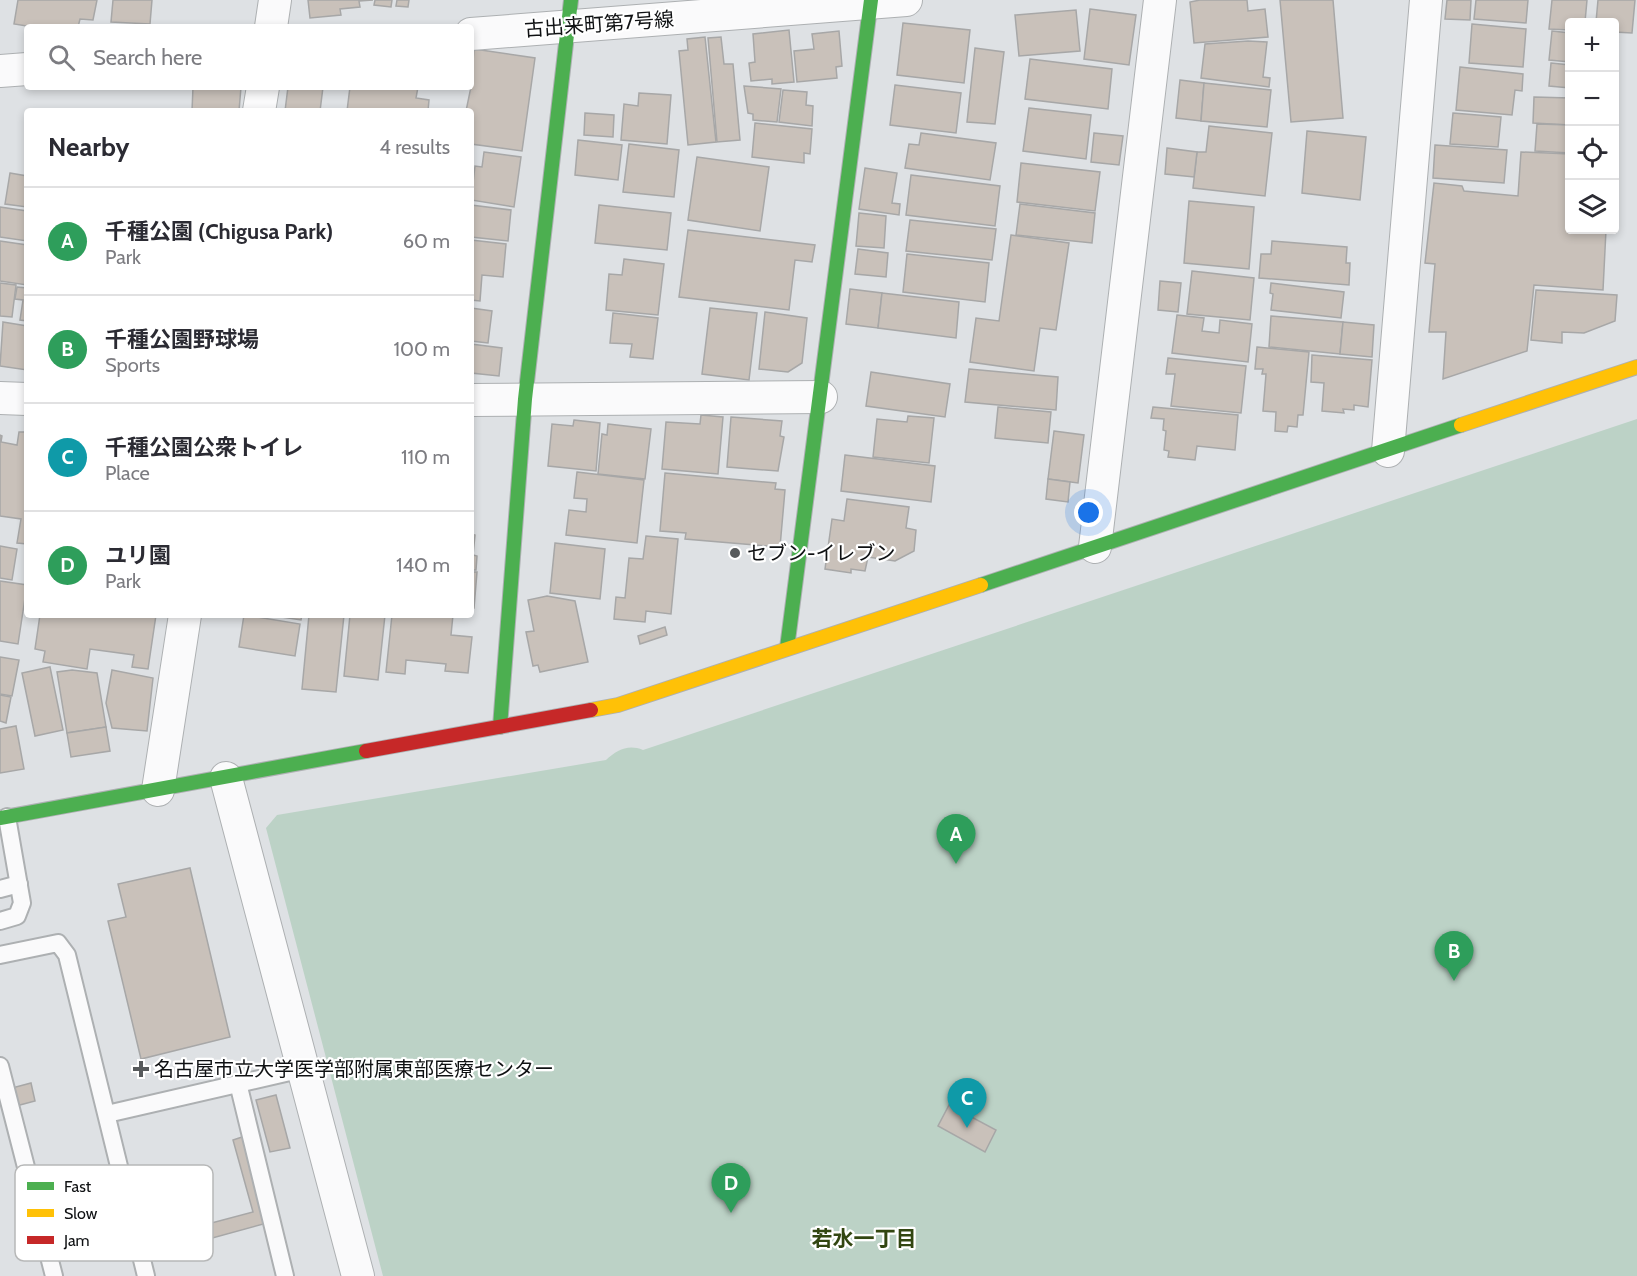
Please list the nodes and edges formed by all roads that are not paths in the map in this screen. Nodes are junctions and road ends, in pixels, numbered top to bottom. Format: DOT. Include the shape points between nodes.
graph roads {
  1 [pos="275,0"];
  2 [pos="906,0"];
  3 [pos="1160,0"];
  4 [pos="1426,0"];
  5 [pos="870,2"];
  6 [pos="570,13"];
  7 [pos="271,24"];
  8 [pos="474,33"];
  9 [pos="24,69"];
  10 [pos="0,70"];
  11 [pos="262,90"];
  12 [pos="259,108"];
  13 [pos="1637,367"];
  14 [pos="821,397"];
  15 [pos="0,398"];
  16 [pos="24,399"];
  17 [pos="525,399"];
  18 [pos="474,400"];
  19 [pos="1388,451"];
  20 [pos="1095,547"];
  21 [pos="185,618"];
  22 [pos="787,648"];
  23 [pos="500,727"];
  24 [pos="226,778"];
  25 [pos="158,790"];
  26 [pos="3,818"];
  27 [pos="19,884"];
  28 [pos="0,889"];
  29 [pos="0,921"];
  30 [pos="0,955"];
  31 [pos="0,1066"];
  32 [pos="303,1069"];
  33 [pos="238,1083"];
  34 [pos="106,1114"];
  35 [pos="25,1165"];
  36 [pos="119,1165"];
  37 [pos="50,1261"];
  38 [pos="142,1261"];
  39 [pos="54,1276"];
  40 [pos="146,1276"];
  41 [pos="285,1276"];
  42 [pos="358,1276"];
  1 -- 7 [label="street"];
  2 -- 5 [label="street, 古出来町第7号線"];
  3 -- 20 [label="street"];
  4 -- 19 [label="street"];
  5 -- 6 [label="street, 古出来町第7号線"];
  5 -- 14 [label="street"];
  6 -- 8 [label="street, 古出来町第7号線"];
  6 -- 17 [label="street"];
  9 -- 10 [label="street"];
  11 -- 12 [label="street"];
  13 -- 19 [label="street"];
  14 -- 17 [label="street"];
  14 -- 22 [label="street"];
  15 -- 16 [label="street"];
  17 -- 18 [label="street"];
  17 -- 23 [label="street"];
  19 -- 20 [label="street"];
  20 -- 22 [label="street"];
  21 -- 25 [label="street"];
  22 -- 23 [label="street" via="618,705"];
  23 -- 24 [label="street"];
  24 -- 25 [label="street"];
  24 -- 32 [label="street"];
  25 -- 26 [label="street"];
  26 -- 27 [label="lane"];
  27 -- 28 [label="lane"];
  27 -- 29 [label="lane" via="22,903 17,916"];
  30 -- 34 [label="lane" via="58,943 68,955"];
  31 -- 35 [label="lane"];
  32 -- 33 [label="lane"];
  32 -- 42 [label="street"];
  33 -- 34 [label="lane"];
  33 -- 41 [label="lane"];
  34 -- 36 [label="lane"];
  37 -- 39 [label="lane"];
  38 -- 40 [label="lane"];
}
